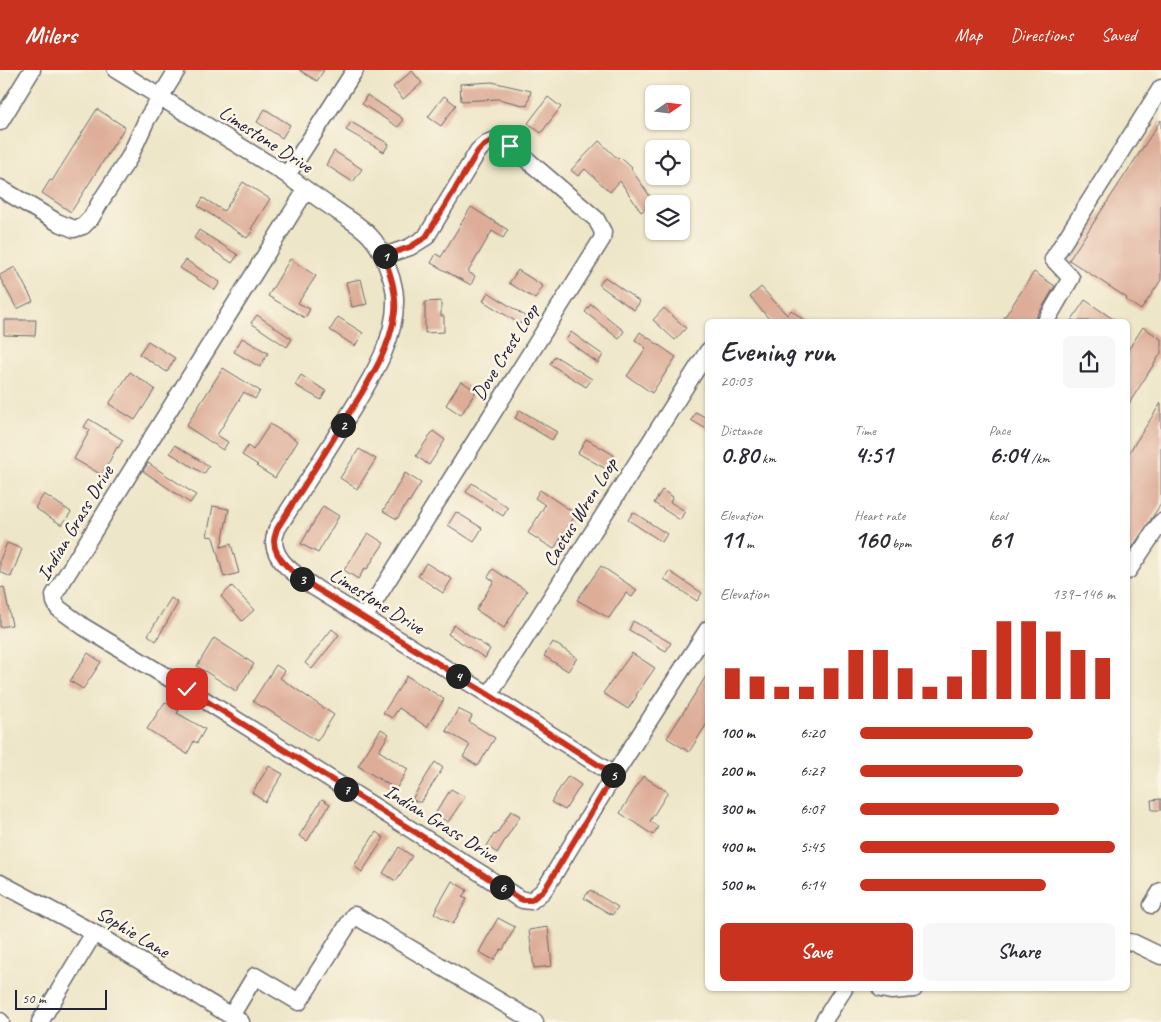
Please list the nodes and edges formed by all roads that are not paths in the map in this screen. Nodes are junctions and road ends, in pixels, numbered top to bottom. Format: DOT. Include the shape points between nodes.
graph roads {
  1 [pos="32,70"];
  2 [pos="116,70"];
  3 [pos="177,70"];
  4 [pos="355,70"];
  5 [pos="1161,88"];
  6 [pos="160,98"];
  7 [pos="0,122"];
  8 [pos="287,176"];
  9 [pos="0,188"];
  10 [pos="306,190"];
  11 [pos="384,256"];
  12 [pos="1047,319"];
  13 [pos="705,356"];
  14 [pos="1161,522"];
  15 [pos="1130,569"];
  16 [pos="364,618"];
  17 [pos="705,634"];
  18 [pos="489,695"];
  19 [pos="614,775"];
  20 [pos="0,883"];
  21 [pos="1161,891"];
  22 [pos="1152,905"];
  23 [pos="94,933"];
  24 [pos="1130,942"];
  25 [pos="1161,956"];
  26 [pos="843,991"];
  27 [pos="236,1019"];
  28 [pos="40,1022"];
  29 [pos="535,1022"];
  30 [pos="823,1022"];
  1 -- 7 [label="street"];
  2 -- 6 [label="street, Limestone Drive"];
  3 -- 6 [label="street"];
  4 -- 8 [label="street"];
  5 -- 12 [label="street" via="1054,259 1071,278"];
  6 -- 8 [label="street, Limestone Drive"];
  6 -- 9 [label="street" via="129,158 84,226 74,229 57,222"];
  8 -- 10 [label="street, Limestone Drive"];
  10 -- 11 [label="street, Limestone Drive" via="370,236"];
  10 -- 19 [label="street, Indian Grass Drive" via="54,595 58,608 84,628 523,900 531,900 543,891"];
  11 -- 16 [label="street, Limestone Drive" via="395,299 389,342 274,539 279,556 295,573"];
  11 -- 16 [label="street, Dove Crest Loop" via="410,247 426,237 478,151 494,140 510,146 596,220 603,232"];
  13 -- 18 [label="street, Cactus Wren Loop"];
  14 -- 15 [label="street"];
  16 -- 18 [label="street, Limestone Drive"];
  17 -- 19 [label="street"];
  18 -- 19 [label="street, Limestone Drive"];
  20 -- 23 [label="street, Sophie Lane"];
  21 -- 22 [label="street"];
  23 -- 27 [label="street, Sophie Lane"];
  23 -- 28 [label="street"];
  24 -- 25 [label="street"];
  26 -- 30 [label="street"];
  27 -- 29 [label="street" via="255,976 299,1002 354,915"];
}
